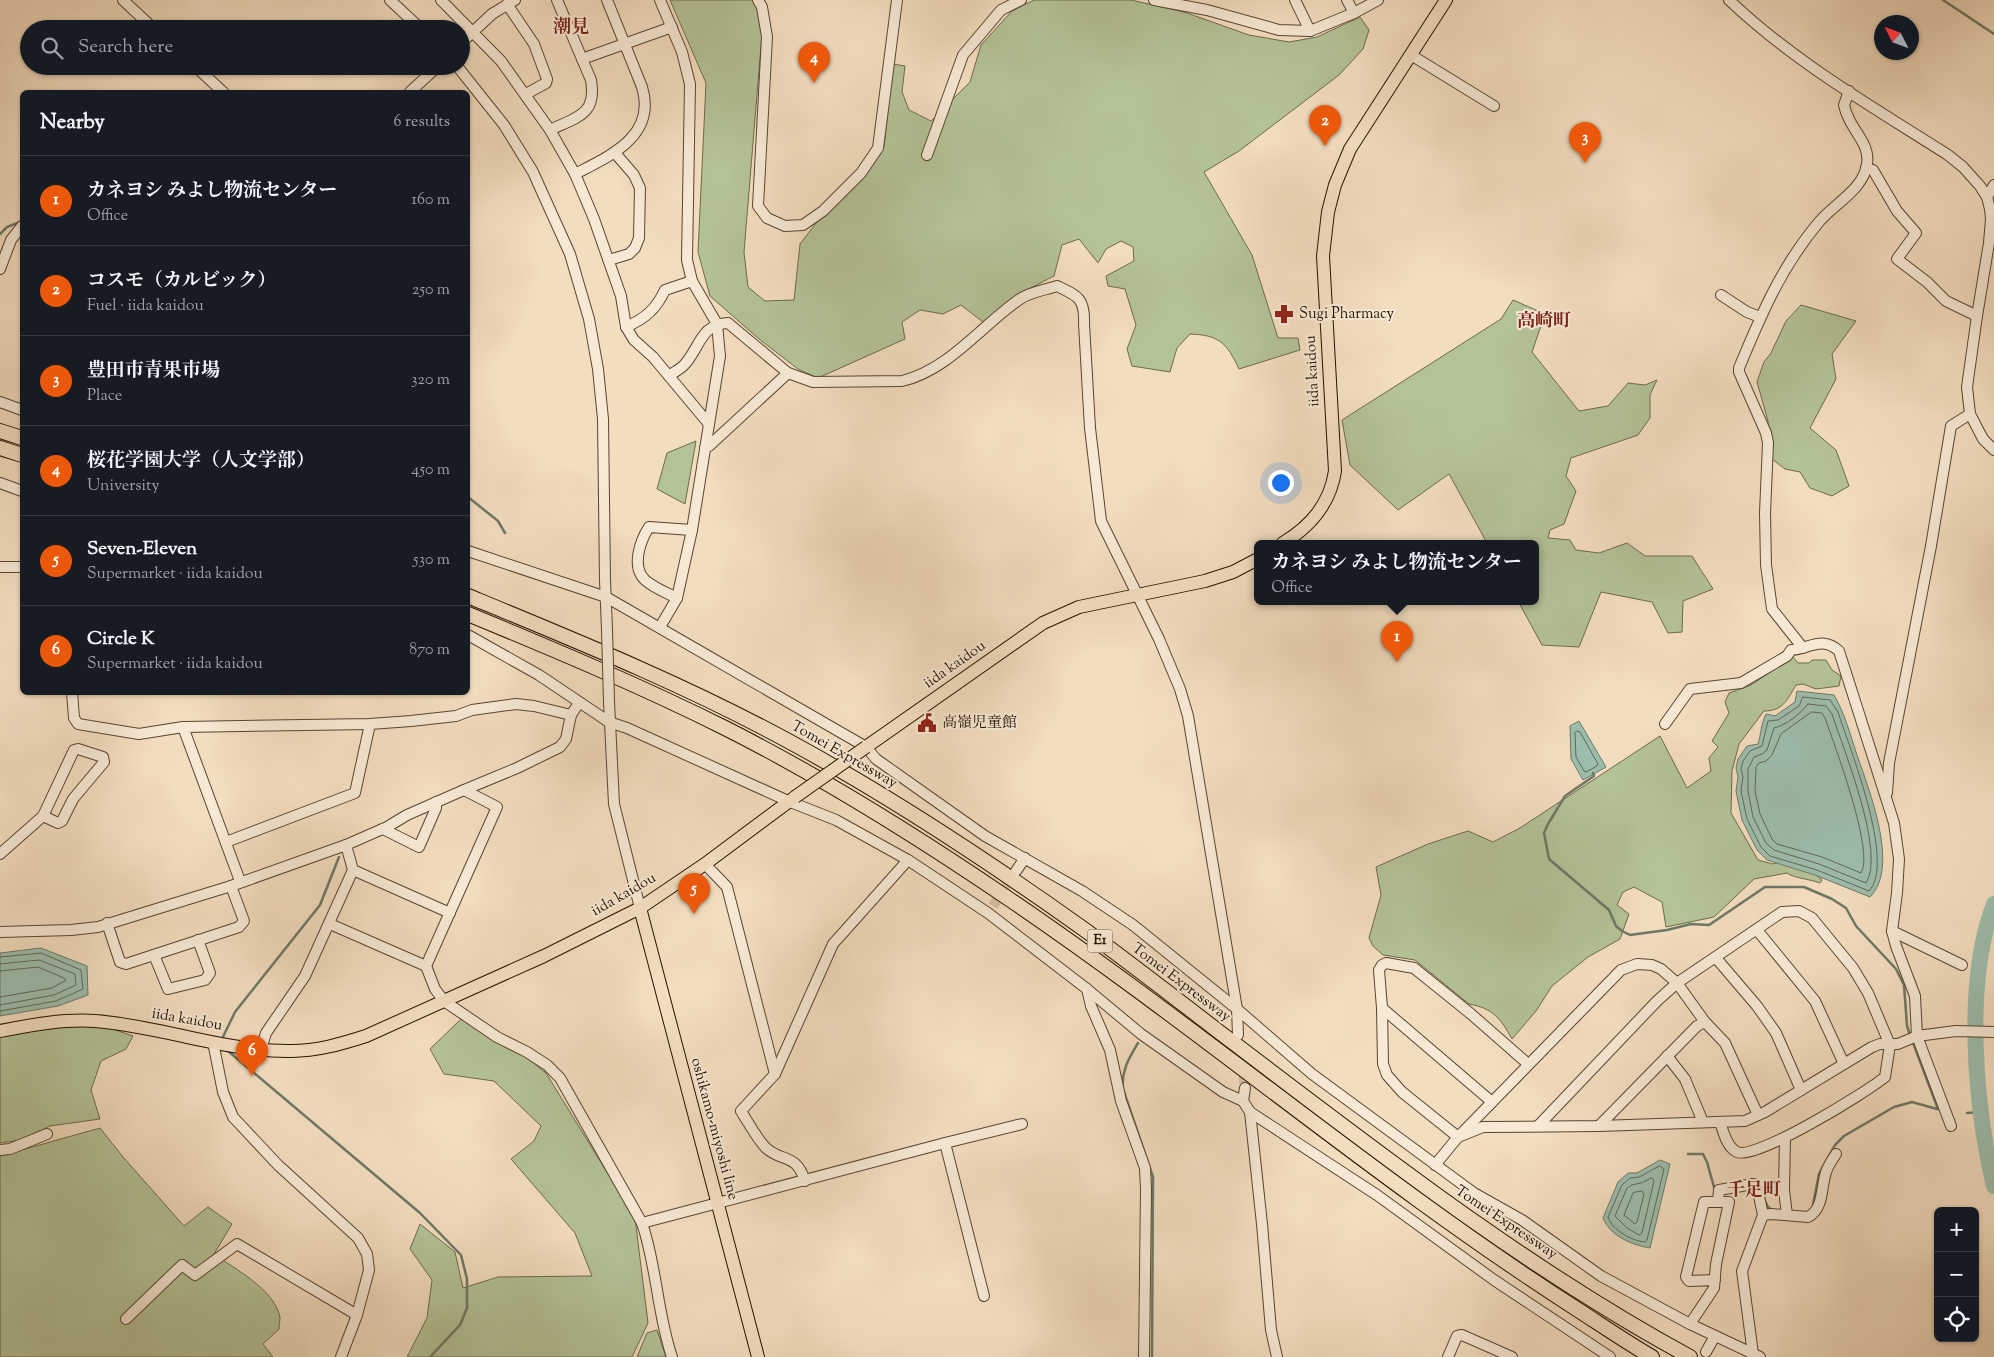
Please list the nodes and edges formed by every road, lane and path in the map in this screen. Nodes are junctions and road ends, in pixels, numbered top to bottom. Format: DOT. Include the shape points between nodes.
graph roads {
  1 [pos="124,0"];
  2 [pos="390,0"];
  3 [pos="441,0"];
  4 [pos="557,0"];
  5 [pos="607,0"];
  6 [pos="660,0"];
  7 [pos="758,0"];
  8 [pos="897,0"];
  9 [pos="1021,0"];
  10 [pos="1154,0"];
  11 [pos="1296,0"];
  12 [pos="1347,0"];
  13 [pos="1378,0"];
  14 [pos="1446,0"];
  15 [pos="1729,0"];
  16 [pos="511,2"];
  17 [pos="1354,13"];
  18 [pos="145,20"];
  19 [pos="411,20"];
  20 [pos="460,20"];
  21 [pos="672,27"];
  22 [pos="1310,31"];
  23 [pos="472,32"];
  24 [pos="625,45"];
  25 [pos="1411,55"];
  26 [pos="582,59"];
  27 [pos="205,75"];
  28 [pos="428,75"];
  29 [pos="464,75"];
  30 [pos="221,90"];
  31 [pos="412,90"];
  32 [pos="1849,91"];
  33 [pos="526,94"];
  34 [pos="1494,106"];
  35 [pos="550,130"];
  36 [pos="615,153"];
  37 [pos="926,156"];
  38 [pos="1866,168"];
  39 [pos="575,174"];
  40 [pos="1994,185"];
  41 [pos="1987,197"];
  42 [pos="20,229"];
  43 [pos="609,260"];
  44 [pos="0,269"];
  45 [pos="692,281"];
  46 [pos="1721,295"];
  47 [pos="1977,316"];
  48 [pos="1760,317"];
  49 [pos="718,324"];
  50 [pos="626,327"];
  51 [pos="788,374"];
  52 [pos="669,376"];
  53 [pos="0,402"];
  54 [pos="20,409"];
  55 [pos="1970,414"];
  56 [pos="709,424"];
  57 [pos="0,431"];
  58 [pos="20,437"];
  59 [pos="0,448"];
  60 [pos="705,448"];
  61 [pos="1994,450"];
  62 [pos="20,454"];
  63 [pos="0,483"];
  64 [pos="20,490"];
  65 [pos="692,530"];
  66 [pos="1287,540"];
  67 [pos="470,552"];
  68 [pos="1254,561"];
  69 [pos="0,567"];
  70 [pos="20,567"];
  71 [pos="1138,594"];
  72 [pos="470,597"];
  73 [pos="606,597"];
  74 [pos="677,598"];
  75 [pos="470,615"];
  76 [pos="660,627"];
  77 [pos="470,636"];
  78 [pos="1803,648"];
  79 [pos="72,695"];
  80 [pos="579,703"];
  81 [pos="571,715"];
  82 [pos="609,722"];
  83 [pos="370,724"];
  84 [pos="1665,724"];
  85 [pos="182,727"];
  86 [pos="866,747"];
  87 [pos="464,790"];
  88 [pos="1887,797"];
  89 [pos="791,799"];
  90 [pos="436,802"];
  91 [pos="43,816"];
  92 [pos="383,829"];
  93 [pos="226,842"];
  94 [pos="346,845"];
  95 [pos="0,854"];
  96 [pos="1025,858"];
  97 [pos="908,860"];
  98 [pos="705,864"];
  99 [pos="353,870"];
  100 [pos="1016,871"];
  101 [pos="235,883"];
  102 [pos="640,908"];
  103 [pos="450,913"];
  104 [pos="107,923"];
  105 [pos="330,924"];
  106 [pos="1757,930"];
  107 [pos="0,932"];
  108 [pos="1892,932"];
  109 [pos="198,940"];
  110 [pos="154,955"];
  111 [pos="1716,958"];
  112 [pos="1962,965"];
  113 [pos="426,966"];
  114 [pos="1677,983"];
  115 [pos="1087,989"];
  116 [pos="444,1001"];
  117 [pos="1382,1008"];
  118 [pos="1237,1009"];
  119 [pos="1705,1022"];
  120 [pos="0,1031"];
  121 [pos="1994,1032"];
  122 [pos="1238,1035"];
  123 [pos="1917,1036"];
  124 [pos="213,1042"];
  125 [pos="1890,1045"];
  126 [pos="261,1050"];
  127 [pos="1667,1056"];
  128 [pos="1528,1064"];
  129 [pos="1844,1064"];
  130 [pos="775,1074"];
  131 [pos="1245,1088"];
  132 [pos="1801,1090"];
  133 [pos="1243,1101"];
  134 [pos="1492,1102"];
  135 [pos="1250,1112"];
  136 [pos="1758,1115"];
  137 [pos="1703,1122"];
  138 [pos="1720,1122"];
  139 [pos="1022,1124"];
  140 [pos="1538,1126"];
  141 [pos="1599,1126"];
  142 [pos="1951,1126"];
  143 [pos="47,1134"];
  144 [pos="1458,1137"];
  145 [pos="1785,1138"];
  146 [pos="945,1143"];
  147 [pos="0,1150"];
  148 [pos="1836,1154"];
  149 [pos="1435,1164"];
  150 [pos="805,1181"];
  151 [pos="1718,1202"];
  152 [pos="717,1204"];
  153 [pos="1787,1214"];
  154 [pos="1763,1215"];
  155 [pos="642,1223"];
  156 [pos="1715,1280"];
  157 [pos="984,1296"];
  158 [pos="357,1315"];
  159 [pos="126,1319"];
  160 [pos="1690,1324"];
  161 [pos="1715,1336"];
  162 [pos="1706,1352"];
  163 [pos="1756,1356"];
  164 [pos="341,1357"];
  165 [pos="672,1357"];
  166 [pos="758,1357"];
  167 [pos="1144,1357"];
  168 [pos="1277,1357"];
  169 [pos="1448,1357"];
  170 [pos="1512,1357"];
  171 [pos="1610,1357"];
  172 [pos="1652,1357"];
  173 [pos="1690,1357"];
  1 -- 18 [label="street"];
  2 -- 19 [label="street"];
  3 -- 20 [label="street"];
  4 -- 26 [label="street"];
  5 -- 24 [label="street"];
  6 -- 21 [label="street"];
  7 -- 8 [label="street" via="767,37 758,206 768,218 785,226 802,226 823,212 861,172 878,148"];
  9 -- 37 [label="street" via="1001,10 963,55"];
  10 -- 22 [label="street" via="1207,10 1279,30"];
  11 -- 22 [label="street"];
  12 -- 17 [label="street"];
  13 -- 17 [label="street"];
  14 -- 25 [label="main road, iida kaidou"];
  15 -- 32 [label="street" via="1774,40"];
  16 -- 23 [label="street"];
  16 -- 33 [label="street" via="534,44 547,79 546,83"];
  17 -- 22 [label="street"];
  21 -- 24 [label="street"];
  21 -- 45 [label="street" via="688,69 690,84 687,260"];
  23 -- 33 [label="street" via="501,61"];
  24 -- 26 [label="street"];
  24 -- 36 [label="street" via="646,97 638,129"];
  25 -- 34 [label="street"];
  25 -- 66 [label="main road, iida kaidou" via="1350,149 1335,184 1323,256 1335,471 1330,492 1318,515"];
  26 -- 35 [label="street" via="591,80 594,95 591,103 580,116"];
  27 -- 30 [label="street"];
  28 -- 31 [label="street"];
  29 -- 73 [label="street" via="504,125 534,172 570,254 589,319 603,419"];
  32 -- 38 [label="street" via="1844,105 1863,140"];
  32 -- 41 [label="street" via="1948,155 1963,167"];
  33 -- 35 [label="street"];
  35 -- 39 [label="street"];
  36 -- 39 [label="street"];
  36 -- 43 [label="street" via="634,175 640,188 639,238 629,254"];
  38 -- 47 [label="street" via="1873,170 1897,211 1916,233 1897,259 1946,301"];
  38 -- 48 [label="street" via="1849,194 1820,220 1791,259"];
  39 -- 43 [label="street"];
  40 -- 41 [label="street"];
  41 -- 47 [label="street" via="1991,219 1989,243"];
  42 -- 44 [label="street" via="11,240"];
  43 -- 50 [label="street" via="621,296"];
  45 -- 49 [label="street"];
  45 -- 50 [label="street" via="665,290 659,302 642,320"];
  46 -- 48 [label="street"];
  47 -- 55 [label="street" via="1967,387"];
  48 -- 78 [label="street" via="1739,372 1768,443 1766,557 1772,609"];
  49 -- 51 [label="street" via="728,323"];
  49 -- 52 [label="street" via="708,329 684,366"];
  49 -- 56 [label="street" via="720,356"];
  50 -- 52 [label="street" via="634,340"];
  51 -- 60 [label="street"];
  51 -- 71 [label="street" via="813,382 883,382 917,378 940,366 1022,297 1057,286 1071,293 1084,305 1090,428 1101,521"];
  52 -- 56 [label="street"];
  53 -- 54 [label="street"];
  55 -- 61 [label="street" via="1983,439"];
  55 -- 88 [label="street" via="1951,426 1889,763"];
  56 -- 60 [label="street"];
  57 -- 58 [label="highway"];
  59 -- 62 [label="highway"];
  60 -- 65 [label="street"];
  63 -- 64 [label="street"];
  65 -- 74 [label="street"];
  65 -- 74 [label="street" via="648,527 642,537 640,573 645,580"];
  67 -- 73 [label="street"];
  68 -- 71 [label="main road, iida kaidou" via="1205,581"];
  69 -- 70 [label="street"];
  71 -- 86 [label="main road, iida kaidou" via="1079,607 1043,623"];
  71 -- 118 [label="street" via="1160,639 1188,716"];
  72 -- 173 [label="highway, Tomei Expressway / E1" via="734,713 791,742 944,834 1088,932 1446,1202 1564,1281"];
  73 -- 76 [label="street"];
  73 -- 82 [label="street, bridge"];
  74 -- 76 [label="street"];
  75 -- 172 [label="highway, Tomei Expressway / E1" via="572,657 726,729 848,795 934,849 1077,947 1434,1212 1525,1276"];
  76 -- 86 [label="street"];
  77 -- 80 [label="street"];
  78 -- 84 [label="street" via="1792,650 1741,683 1690,690"];
  78 -- 88 [label="street" via="1814,643 1828,644 1839,651"];
  79 -- 85 [label="street" via="74,718 78,724 140,734"];
  80 -- 81 [label="street"];
  80 -- 82 [label="street"];
  81 -- 83 [label="street" via="516,704 472,710 456,716"];
  81 -- 87 [label="street" via="568,733 560,747"];
  82 -- 89 [label="street"];
  82 -- 102 [label="street" via="614,804"];
  83 -- 85 [label="street"];
  83 -- 93 [label="street" via="355,793"];
  85 -- 93 [label="street"];
  86 -- 89 [label="main road, iida kaidou, bridge"];
  86 -- 96 [label="street" via="876,759 985,836"];
  87 -- 90 [label="street"];
  87 -- 103 [label="street" via="498,807"];
  88 -- 108 [label="street" via="1899,859"];
  89 -- 97 [label="street"];
  89 -- 98 [label="main road, iida kaidou"];
  90 -- 92 [label="street"];
  90 -- 92 [label="street" via="418,848"];
  91 -- 91 [label="street" via="58,823 62,821 73,799 104,762 103,757 74,750"];
  91 -- 95 [label="street"];
  92 -- 94 [label="street"];
  93 -- 101 [label="street"];
  94 -- 99 [label="street"];
  94 -- 101 [label="street"];
  96 -- 100 [label="street"];
  96 -- 118 [label="street" via="1134,925"];
  97 -- 115 [label="street" via="991,910"];
  97 -- 130 [label="street" via="833,944"];
  98 -- 102 [label="main road, iida kaidou"];
  98 -- 130 [label="street" via="728,887"];
  99 -- 103 [label="street"];
  99 -- 105 [label="street"];
  101 -- 104 [label="street"];
  101 -- 109 [label="street" via="244,921 239,927"];
  102 -- 116 [label="main road, iida kaidou"];
  102 -- 152 [label="main road, oshikamo-miyoshi line"];
  103 -- 113 [label="street"];
  104 -- 107 [label="street" via="71,930"];
  104 -- 110 [label="street" via="120,962 126,964"];
  105 -- 113 [label="street"];
  105 -- 126 [label="street" via="305,976 266,1033"];
  106 -- 111 [label="street"];
  106 -- 125 [label="street" via="1782,912 1799,911 1812,918 1843,955 1868,993"];
  106 -- 129 [label="street" via="1815,1002"];
  108 -- 112 [label="street"];
  108 -- 123 [label="street" via="1915,996"];
  109 -- 110 [label="street"];
  109 -- 110 [label="street" via="210,973 204,980 168,989"];
  111 -- 114 [label="street"];
  111 -- 132 [label="street" via="1758,1006 1776,1033"];
  113 -- 116 [label="street" via="435,989"];
  114 -- 119 [label="street"];
  114 -- 128 [label="street" via="1652,965 1636,964 1621,970"];
  114 -- 140 [label="street"];
  115 -- 133 [label="street" via="1141,1034 1223,1092"];
  115 -- 167 [label="street" via="1110,1050 1121,1102 1145,1168"];
  116 -- 126 [label="main road, iida kaidou" via="366,1036 336,1045 292,1051"];
  116 -- 155 [label="street" via="554,1070"];
  117 -- 128 [label="street" via="1378,970 1386,963 1414,968"];
  117 -- 134 [label="street"];
  117 -- 144 [label="street" via="1383,1064 1387,1075 1402,1092"];
  118 -- 122 [label="street"];
  118 -- 149 [label="street" via="1312,1074"];
  119 -- 127 [label="street"];
  119 -- 136 [label="street" via="1725,1043"];
  120 -- 124 [label="main road, iida kaidou" via="36,1023 95,1021"];
  121 -- 123 [label="street" via="1956,1031"];
  123 -- 125 [label="street"];
  123 -- 142 [label="street"];
  124 -- 126 [label="main road, iida kaidou"];
  124 -- 158 [label="street" via="223,1092 233,1117 278,1165 358,1238 368,1254 369,1270"];
  125 -- 129 [label="street" via="1872,1047"];
  125 -- 145 [label="street" via="1885,1077"];
  127 -- 137 [label="street" via="1685,1079"];
  127 -- 141 [label="street"];
  128 -- 134 [label="street"];
  129 -- 132 [label="street"];
  130 -- 150 [label="street" via="741,1111 766,1148 798,1164"];
  131 -- 133 [label="street"];
  132 -- 136 [label="street"];
  133 -- 135 [label="street"];
  134 -- 144 [label="street"];
  135 -- 168 [label="street" via="1270,1330"];
  135 -- 171 [label="street" via="1377,1195 1494,1280"];
  136 -- 138 [label="street" via="1745,1121"];
  137 -- 138 [label="street"];
  137 -- 141 [label="street"];
  138 -- 145 [label="street" via="1733,1149 1741,1153 1758,1150"];
  139 -- 146 [label="street"];
  140 -- 141 [label="street"];
  140 -- 144 [label="street" via="1483,1127"];
  143 -- 147 [label="street"];
  144 -- 149 [label="street"];
  145 -- 153 [label="street"];
  146 -- 150 [label="street"];
  146 -- 157 [label="street"];
  148 -- 153 [label="street" via="1826,1173 1817,1210 1808,1217"];
  149 -- 160 [label="street" via="1601,1276"];
  150 -- 152 [label="street"];
  151 -- 154 [label="street" via="1719,1190 1753,1184"];
  151 -- 156 [label="street" via="1730,1202"];
  151 -- 156 [label="street" via="1704,1202 1686,1277 1689,1281"];
  152 -- 155 [label="street"];
  152 -- 166 [label="main road, oshikamo-miyoshi line"];
  153 -- 154 [label="street"];
  154 -- 163 [label="street" via="1742,1271"];
  155 -- 165 [label="street" via="650,1245 663,1331"];
  156 -- 160 [label="street" via="1714,1288"];
  158 -- 159 [label="street" via="237,1244 195,1275 182,1264"];
  158 -- 164 [label="street"];
  160 -- 161 [label="street"];
  161 -- 162 [label="street"];
  161 -- 163 [label="street"];
  169 -- 170 [label="street" via="1455,1339 1462,1335"];
}
